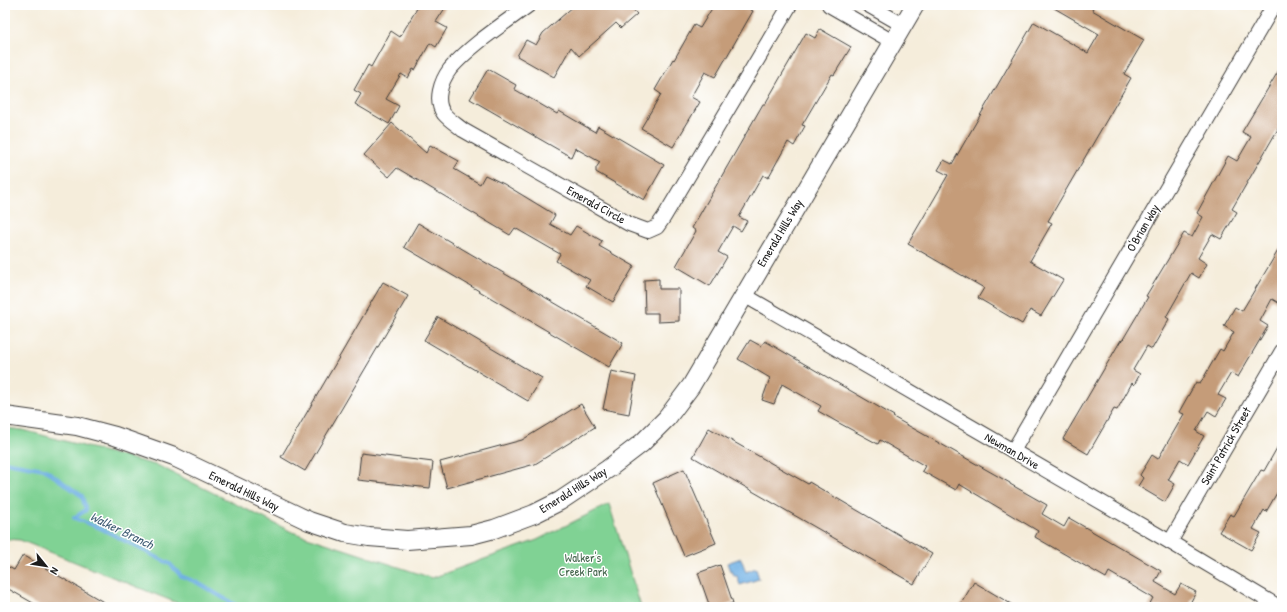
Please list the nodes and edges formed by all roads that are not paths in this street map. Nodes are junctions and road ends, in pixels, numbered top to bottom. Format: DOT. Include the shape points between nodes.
graph roads {
  1 [pos="528,5"];
  2 [pos="790,5"];
  3 [pos="829,5"];
  4 [pos="868,5"];
  5 [pos="915,5"];
  6 [pos="1274,5"];
  7 [pos="903,26"];
  8 [pos="893,42"];
  9 [pos="744,295"];
  10 [pos="1282,351"];
  11 [pos="5,416"];
  12 [pos="1013,451"];
  13 [pos="1170,542"];
  14 [pos="1279,607"];
  1 -- 2 [label="street, Emerald Circle" via="469,50 449,70 440,89 439,102 444,114 463,130 630,224 648,230 657,227 664,217"];
  3 -- 8 [label="street"];
  4 -- 7 [label="street"];
  5 -- 7 [label="street, Emerald Hills Way"];
  6 -- 12 [label="street, O'Brian Way"];
  7 -- 8 [label="street, Emerald Hills Way"];
  8 -- 9 [label="street, Emerald Hills Way"];
  9 -- 11 [label="street, Emerald Hills Way" via="691,386 667,418 642,443 560,501 534,514 472,535 407,540 345,533 308,521 174,457 115,436 77,426"];
  9 -- 12 [label="street, Newman Drive"];
  10 -- 13 [label="street, Saint Patrick Street"];
  12 -- 13 [label="street, Newman Drive"];
  13 -- 14 [label="street, Newman Drive"];
}
